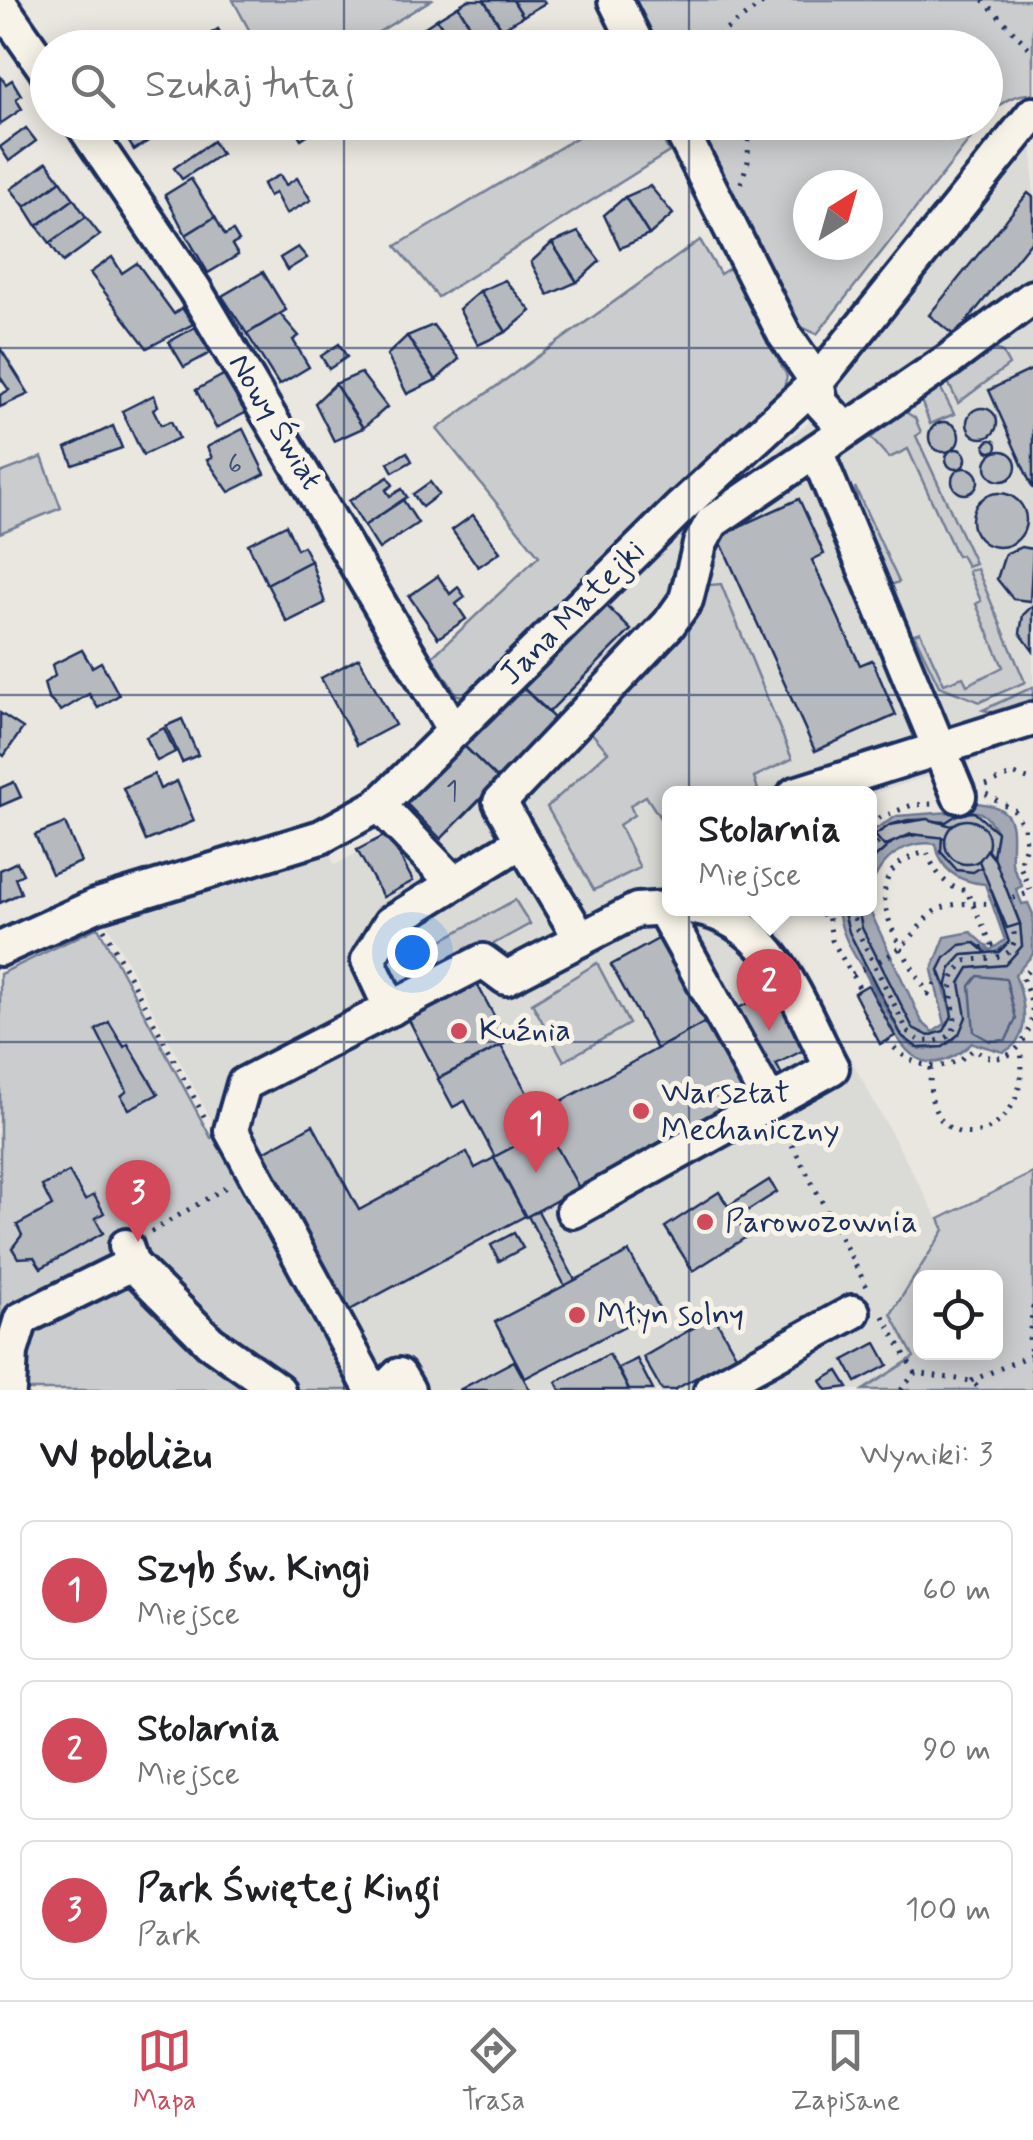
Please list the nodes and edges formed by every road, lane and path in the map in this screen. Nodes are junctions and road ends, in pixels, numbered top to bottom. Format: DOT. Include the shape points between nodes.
graph roads {
  1 [pos="615,0"];
  2 [pos="767,0"];
  3 [pos="983,0"];
  4 [pos="0,4"];
  5 [pos="630,30"];
  6 [pos="724,30"];
  7 [pos="30,48"];
  8 [pos="1033,52"];
  9 [pos="1033,114"];
  10 [pos="93,140"];
  11 [pos="686,140"];
  12 [pos="748,140"];
  13 [pos="738,194"];
  14 [pos="1033,296"];
  15 [pos="817,382"];
  16 [pos="846,430"];
  17 [pos="816,451"];
  18 [pos="1033,718"];
  19 [pos="454,731"];
  20 [pos="942,746"];
  21 [pos="1033,781"];
  22 [pos="820,786"];
  23 [pos="970,794"];
  24 [pos="379,805"];
  25 [pos="880,841"];
  26 [pos="522,842"];
  27 [pos="877,844"];
  28 [pos="453,882"];
  29 [pos="1032,893"];
  30 [pos="1011,900"];
  31 [pos="972,902"];
  32 [pos="995,903"];
  33 [pos="662,909"];
  34 [pos="679,916"];
  35 [pos="727,916"];
  36 [pos="827,916"];
  37 [pos="853,916"];
  38 [pos="1014,926"];
  39 [pos="581,939"];
  40 [pos="0,948"];
  41 [pos="980,948"];
  42 [pos="902,949"];
  43 [pos="879,961"];
  44 [pos="864,968"];
  45 [pos="1033,968"];
  46 [pos="852,974"];
  47 [pos="941,975"];
  48 [pos="860,989"];
  49 [pos="390,1008"];
  50 [pos="887,1040"];
  51 [pos="1021,1050"];
  52 [pos="931,1068"];
  53 [pos="1031,1076"];
  54 [pos="769,1101"];
  55 [pos="1013,1122"];
  56 [pos="239,1180"];
  57 [pos="573,1211"];
  58 [pos="129,1255"];
  59 [pos="867,1305"];
  60 [pos="1033,1306"];
  61 [pos="10,1318"];
  62 [pos="1031,1355"];
  63 [pos="915,1373"];
  64 [pos="1033,1373"];
  65 [pos="971,1381"];
  66 [pos="9,1390"];
  67 [pos="278,1390"];
  68 [pos="372,1390"];
  69 [pos="384,1390"];
  70 [pos="408,1390"];
  71 [pos="710,1390"];
  72 [pos="901,1390"];
  73 [pos="982,1390"];
  1 -- 5 [label="street"];
  2 -- 6 [label="path"];
  3 -- 8 [label="path"];
  4 -- 7 [label="street"];
  9 -- 15 [label="street, Jana Matejki"];
  10 -- 19 [label="street, Nowy Świat" via="195,290"];
  11 -- 15 [label="street" via="784,334"];
  12 -- 13 [label="path"];
  14 -- 16 [label="street"];
  15 -- 16 [label="street" via="821,403"];
  15 -- 19 [label="street, Jana Matejki"];
  16 -- 17 [label="street"];
  17 -- 20 [label="street"];
  17 -- 26 [label="street" via="712,522 686,600 668,624 500,802"];
  18 -- 20 [label="street"];
  19 -- 24 [label="street, Jana Matejki"];
  20 -- 22 [label="street"];
  20 -- 23 [label="street"];
  21 -- 23 [label="path" via="1000,776"];
  24 -- 28 [label="street"];
  24 -- 40 [label="street, Jana Matejki" via="322,836 95,906"];
  25 -- 27 [label="path"];
  26 -- 28 [label="street"];
  26 -- 39 [label="street"];
  28 -- 49 [label="street" via="390,922 368,960"];
  29 -- 30 [label="path"];
  31 -- 32 [label="path"];
  31 -- 41 [label="path" via="992,946"];
  31 -- 42 [label="path" via="928,912"];
  31 -- 42 [label="path" via="933,867 926,852 916,854 888,880 882,903"];
  33 -- 39 [label="street" via="637,910"];
  34 -- 54 [label="street"];
  35 -- 54 [label="street" via="766,948 832,1068"];
  36 -- 46 [label="path"];
  37 -- 38 [label="path" via="908,1032 920,1041 940,1040 953,1030 957,970 966,961 1002,958 1015,944"];
  39 -- 49 [label="street" via="506,978 483,960"];
  42 -- 43 [label="path"];
  42 -- 47 [label="path" via="928,994"];
  44 -- 46 [label="path"];
  45 -- 51 [label="path" via="1022,976 1032,1009"];
  46 -- 48 [label="path"];
  49 -- 68 [label="street" via="244,1084 231,1130"];
  50 -- 52 [label="path" via="904,1057"];
  51 -- 52 [label="path" via="990,1059 974,1049 948,1066"];
  51 -- 53 [label="path"];
  52 -- 55 [label="path" via="931,1100 950,1126 976,1134"];
  54 -- 57 [label="street"];
  54 -- 59 [label="path"];
  56 -- 58 [label="path"];
  58 -- 61 [label="street"];
  58 -- 67 [label="street" via="210,1342"];
  59 -- 63 [label="path"];
  59 -- 71 [label="street"];
  60 -- 62 [label="path"];
  61 -- 66 [label="street"];
  62 -- 64 [label="path"];
  62 -- 65 [label="path"];
  63 -- 65 [label="path"];
  63 -- 72 [label="path"];
  65 -- 73 [label="path"];
  69 -- 70 [label="street" via="399,1374"];
}
